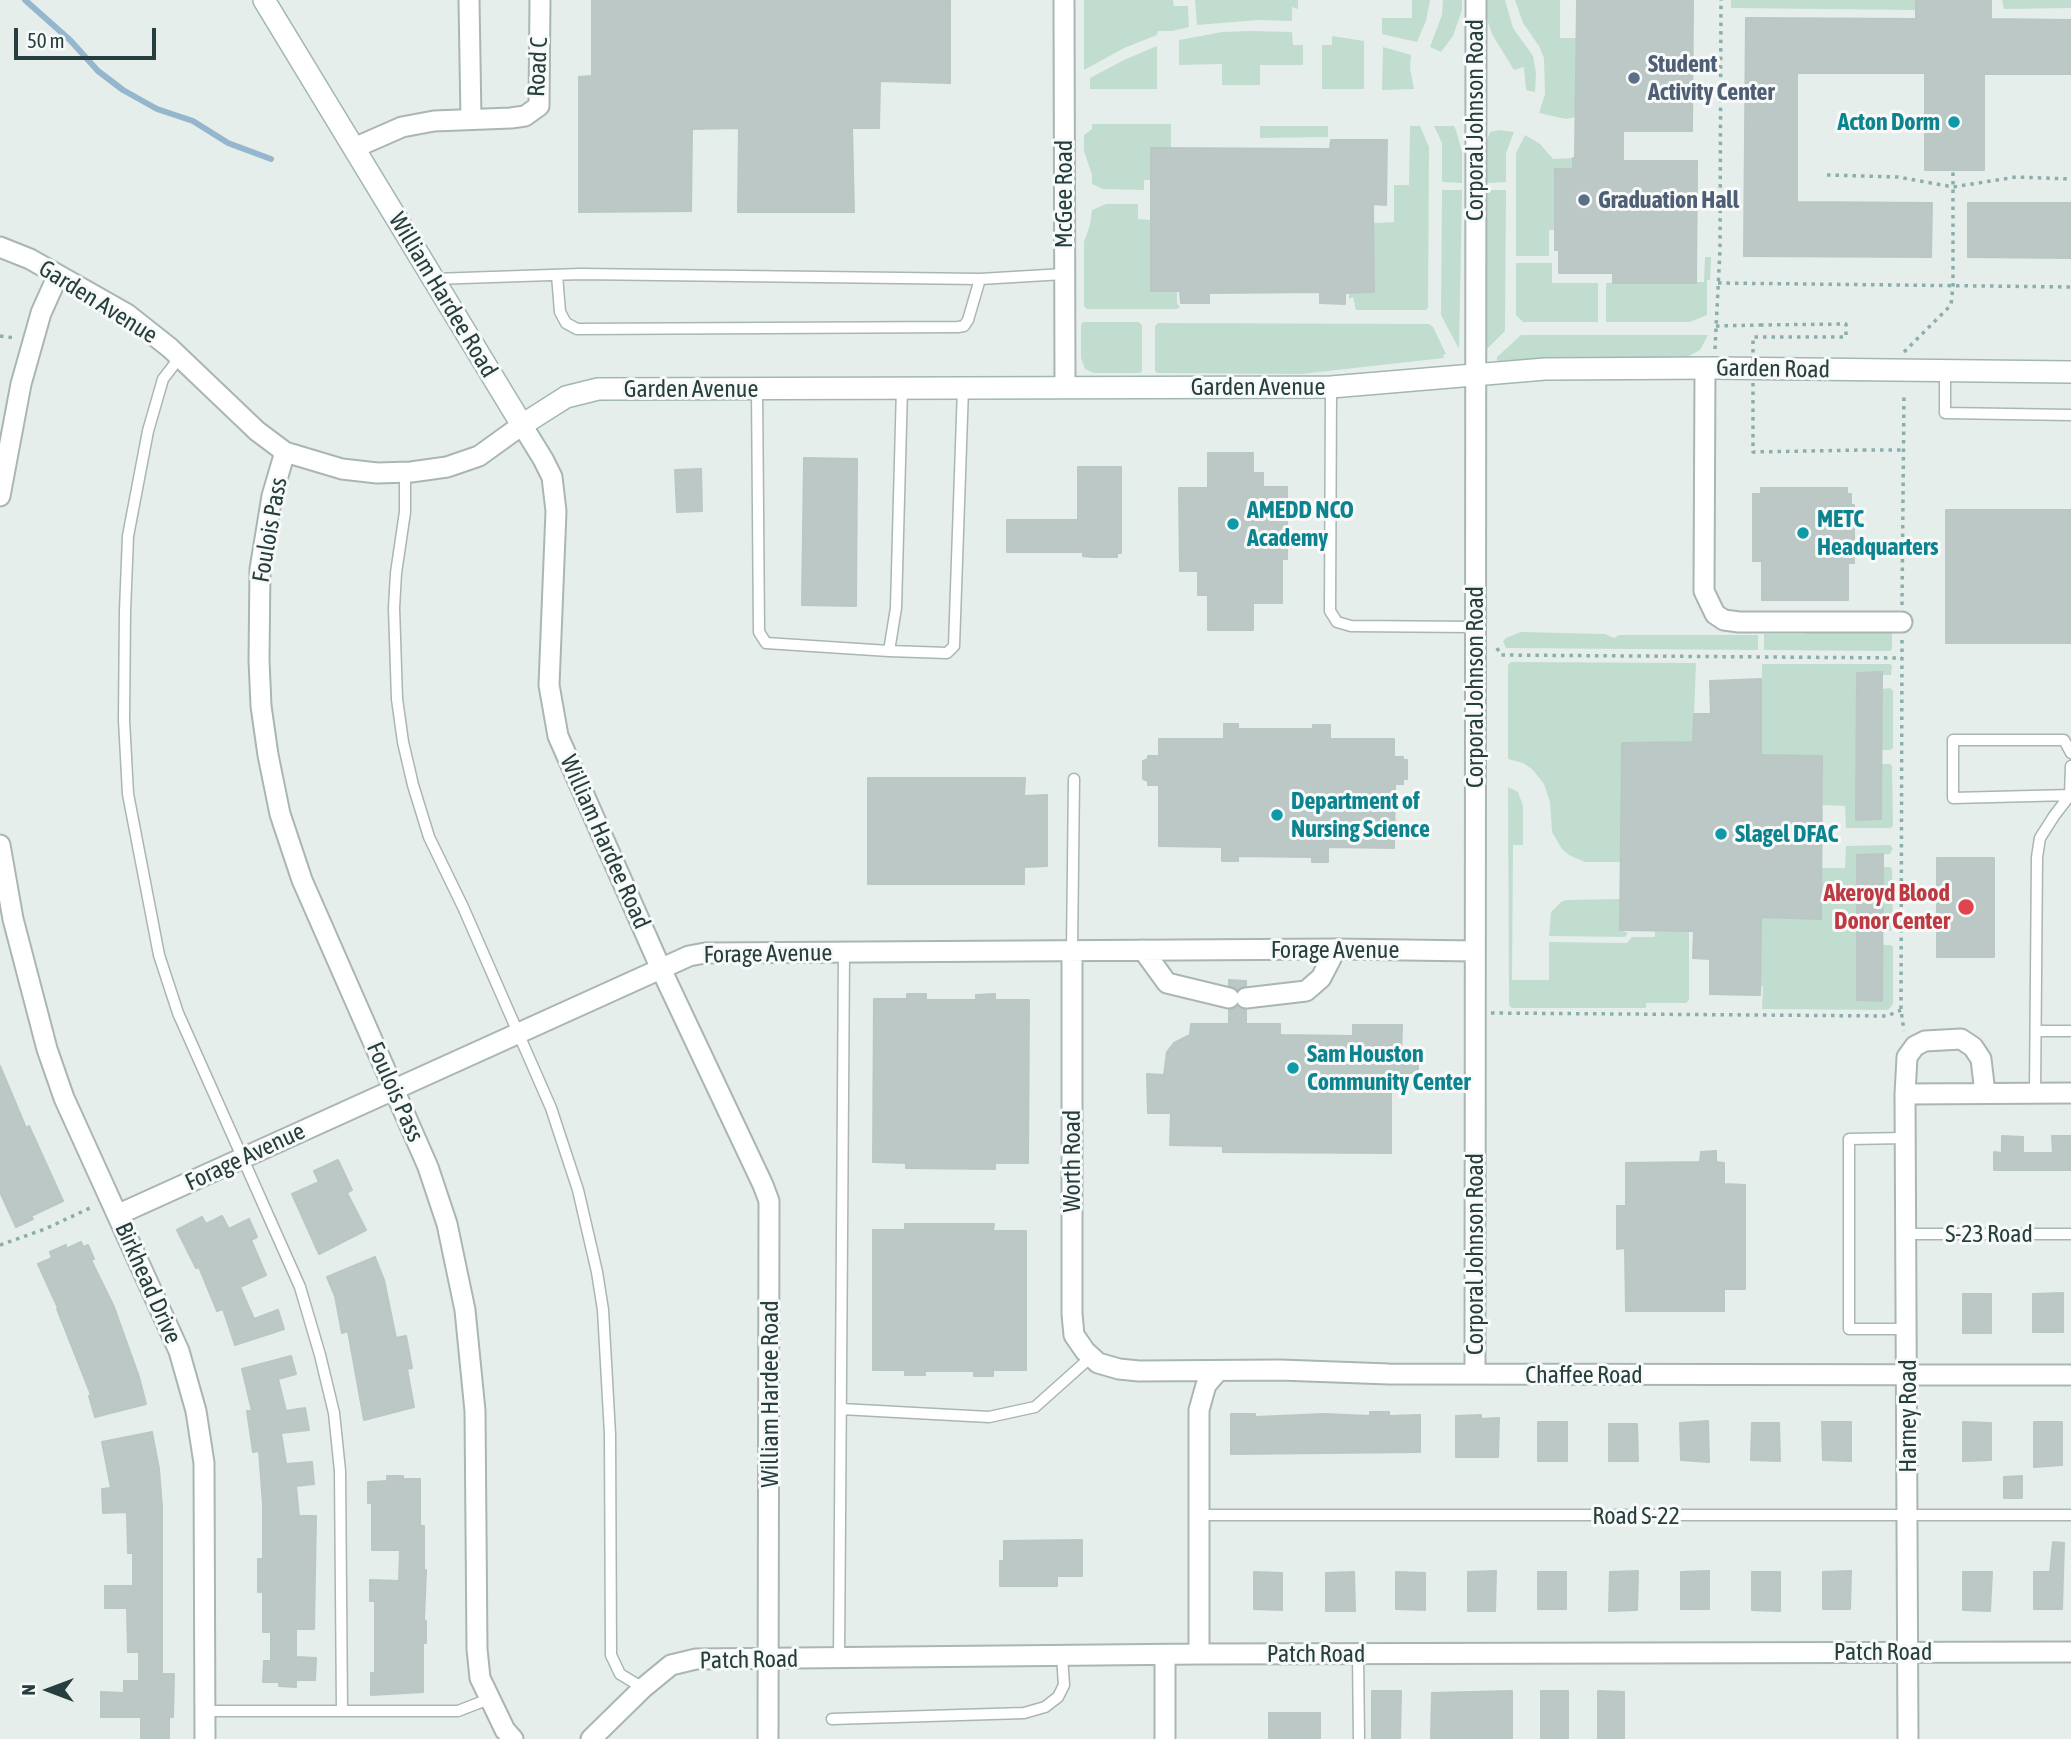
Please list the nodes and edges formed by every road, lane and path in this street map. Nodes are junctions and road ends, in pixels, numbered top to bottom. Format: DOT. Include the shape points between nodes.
graph roads {
  1 [pos="264,0"];
  2 [pos="469,0"];
  3 [pos="540,0"];
  4 [pos="1064,0"];
  5 [pos="1476,0"];
  6 [pos="1721,0"];
  7 [pos="471,119"];
  8 [pos="354,148"];
  9 [pos="1953,170"];
  10 [pos="1827,175"];
  11 [pos="2071,179"];
  12 [pos="1953,187"];
  13 [pos="0,247"];
  14 [pos="1064,274"];
  15 [pos="58,275"];
  16 [pos="557,275"];
  17 [pos="433,279"];
  18 [pos="980,279"];
  19 [pos="1718,282"];
  20 [pos="1953,286"];
  21 [pos="2071,286"];
  22 [pos="1716,326"];
  23 [pos="18,328"];
  24 [pos="0,336"];
  25 [pos="1904,352"];
  26 [pos="180,357"];
  27 [pos="1710,368"];
  28 [pos="1945,372"];
  29 [pos="2071,372"];
  30 [pos="1475,376"];
  31 [pos="1065,387"];
  32 [pos="1331,387"];
  33 [pos="757,388"];
  34 [pos="902,388"];
  35 [pos="963,388"];
  36 [pos="1903,393"];
  37 [pos="2071,415"];
  38 [pos="522,425"];
  39 [pos="1903,450"];
  40 [pos="285,452"];
  41 [pos="405,473"];
  42 [pos="0,496"];
  43 [pos="1902,622"];
  44 [pos="1475,627"];
  45 [pos="1497,648"];
  46 [pos="889,651"];
  47 [pos="1902,658"];
  48 [pos="2071,753"];
  49 [pos="2071,766"];
  50 [pos="1074,779"];
  51 [pos="2071,795"];
  52 [pos="0,845"];
  53 [pos="1336,949"];
  54 [pos="1072,950"];
  55 [pos="1143,950"];
  56 [pos="1475,951"];
  57 [pos="844,952"];
  58 [pos="661,969"];
  59 [pos="1901,1010"];
  60 [pos="1475,1013"];
  61 [pos="2036,1031"];
  62 [pos="2071,1031"];
  63 [pos="519,1034"];
  64 [pos="1907,1057"];
  65 [pos="393,1089"];
  66 [pos="1985,1093"];
  67 [pos="2035,1093"];
  68 [pos="2071,1093"];
  69 [pos="1905,1094"];
  70 [pos="1905,1138"];
  71 [pos="242,1158"];
  72 [pos="114,1207"];
  73 [pos="1907,1234"];
  74 [pos="2071,1234"];
  75 [pos="0,1245"];
  76 [pos="1907,1329"];
  77 [pos="1095,1360"];
  78 [pos="1218,1371"];
  79 [pos="1475,1374"];
  80 [pos="1908,1375"];
  81 [pos="2071,1375"];
  82 [pos="841,1409"];
  83 [pos="1200,1515"];
  84 [pos="1908,1516"];
  85 [pos="2071,1516"];
  86 [pos="1909,1652"];
  87 [pos="2071,1652"];
  88 [pos="1199,1654"];
  89 [pos="1358,1654"];
  90 [pos="1164,1655"];
  91 [pos="1062,1656"];
  92 [pos="839,1658"];
  93 [pos="769,1659"];
  94 [pos="643,1688"];
  95 [pos="489,1699"];
  96 [pos="205,1711"];
  97 [pos="342,1711"];
  98 [pos="832,1719"];
  99 [pos="205,1739"];
  100 [pos="513,1739"];
  101 [pos="591,1739"];
  102 [pos="768,1739"];
  103 [pos="1164,1739"];
  104 [pos="1359,1739"];
  105 [pos="1908,1739"];
  1 -- 8 [label="street, William Hardee Road"];
  2 -- 7 [label="street"];
  3 -- 7 [label="street, Road C" via="539,106 525,116"];
  4 -- 14 [label="street, McGee Road"];
  5 -- 30 [label="street, Corporal Johnson Road"];
  6 -- 19 [label="path"];
  7 -- 8 [label="street" via="401,127"];
  8 -- 17 [label="street, William Hardee Road"];
  9 -- 12 [label="path"];
  10 -- 12 [label="path" via="1898,177"];
  11 -- 12 [label="path" via="2016,177"];
  12 -- 20 [label="path"];
  13 -- 15 [label="street, Garden Avenue"];
  14 -- 18 [label="lane"];
  14 -- 31 [label="street, McGee Road"];
  15 -- 26 [label="street, Garden Avenue" via="127,314"];
  15 -- 42 [label="street" via="41,313 21,384"];
  16 -- 17 [label="lane"];
  16 -- 18 [label="lane"];
  16 -- 18 [label="lane" via="560,312 576,329 958,327 968,320"];
  17 -- 38 [label="street, William Hardee Road"];
  19 -- 20 [label="path"];
  19 -- 22 [label="path"];
  20 -- 21 [label="path"];
  20 -- 25 [label="path" via="1951,305"];
  22 -- 27 [label="path"];
  22 -- 39 [label="path, bridge" via="1846,324 1846,337 1754,337 1753,452"];
  23 -- 24 [label="path" via="15,338"];
  26 -- 40 [label="street, Garden Avenue"];
  26 -- 71 [label="lane" via="163,379 128,536 124,707 128,793 159,955 178,1013"];
  27 -- 28 [label="street, Garden Road"];
  27 -- 30 [label="street, Garden Road" via="1545,369"];
  27 -- 43 [label="street" via="1704,591 1715,614 1739,622"];
  28 -- 29 [label="street, Garden Road"];
  28 -- 37 [label="lane" via="1945,413"];
  30 -- 32 [label="street, Garden Avenue"];
  30 -- 44 [label="street, Corporal Johnson Road"];
  31 -- 32 [label="street, Garden Avenue"];
  31 -- 35 [label="street, Garden Avenue"];
  32 -- 44 [label="lane" via="1330,611 1337,622 1351,626"];
  33 -- 34 [label="street, Garden Avenue"];
  33 -- 38 [label="street, Garden Avenue" via="598,389 566,397"];
  33 -- 46 [label="lane" via="759,632 766,643"];
  34 -- 35 [label="street, Garden Avenue"];
  34 -- 46 [label="lane" via="896,608"];
  35 -- 46 [label="lane" via="954,646 947,653"];
  36 -- 39 [label="path"];
  38 -- 41 [label="street, Garden Avenue" via="479,456 447,467"];
  38 -- 58 [label="street, William Hardee Road" via="552,477 556,511 549,685 556,728"];
  39 -- 43 [label="path"];
  40 -- 41 [label="street, Garden Avenue" via="342,469"];
  40 -- 65 [label="street, Foulois Pass" via="272,496 260,569 259,660 268,755 280,814 302,880"];
  41 -- 63 [label="lane" via="394,608 403,742 429,837"];
  43 -- 47 [label="path"];
  44 -- 56 [label="street, Corporal Johnson Road"];
  45 -- 47 [label="path" via="1501,655"];
  47 -- 59 [label="path"];
  48 -- 51 [label="lane" via="2064,740 1953,740 1953,798"];
  49 -- 51 [label="lane"];
  50 -- 54 [label="lane"];
  51 -- 61 [label="lane" via="2040,838 2037,857"];
  52 -- 72 [label="street, Birkhead Drive" via="13,919 47,1049"];
  53 -- 55 [label="street, Forage Avenue"];
  53 -- 55 [label="street" via="1321,978 1306,991 1238,998 1167,983"];
  53 -- 56 [label="street, Forage Avenue"];
  54 -- 55 [label="street, Forage Avenue"];
  54 -- 57 [label="street, Forage Avenue"];
  54 -- 77 [label="street, Worth Road" via="1072,1314 1074,1335"];
  56 -- 60 [label="street, Corporal Johnson Road"];
  57 -- 58 [label="street, Forage Avenue" via="705,953"];
  57 -- 82 [label="lane"];
  58 -- 63 [label="street, Forage Avenue"];
  58 -- 93 [label="street, William Hardee Road" via="769,1201"];
  59 -- 60 [label="path" via="1888,1016"];
  59 -- 64 [label="path"];
  60 -- 79 [label="street, Corporal Johnson Road"];
  61 -- 62 [label="lane"];
  61 -- 67 [label="lane"];
  63 -- 65 [label="street, Forage Avenue"];
  63 -- 94 [label="lane" via="564,1144 597,1272 610,1434 611,1655 620,1674"];
  64 -- 66 [label="street" via="1925,1041 1961,1039 1981,1059"];
  64 -- 69 [label="street, Harney Road"];
  65 -- 71 [label="street, Forage Avenue"];
  65 -- 95 [label="street, Foulois Pass" via="428,1167 447,1224 465,1310 475,1411 477,1649 480,1678"];
  66 -- 67 [label="street"];
  66 -- 69 [label="street"];
  67 -- 68 [label="street"];
  69 -- 70 [label="street, Harney Road"];
  70 -- 73 [label="street, Harney Road"];
  70 -- 76 [label="lane" via="1849,1139 1849,1329"];
  71 -- 72 [label="street, Forage Avenue"];
  71 -- 97 [label="lane" via="300,1287 334,1413 342,1521"];
  72 -- 75 [label="path"];
  72 -- 96 [label="street, Birkhead Drive" via="179,1351 196,1411 204,1463"];
  73 -- 74 [label="lane, S-23 Road"];
  73 -- 76 [label="street, Harney Road"];
  76 -- 80 [label="street, Harney Road"];
  77 -- 78 [label="street, Chaffee Road" via="1139,1371"];
  77 -- 82 [label="lane" via="1035,1407 989,1417"];
  78 -- 79 [label="street, Chaffee Road"];
  78 -- 83 [label="street" via="1206,1385 1199,1410"];
  79 -- 80 [label="street, Chaffee Road"];
  80 -- 81 [label="street, Chaffee Road"];
  80 -- 84 [label="street, Harney Road"];
  82 -- 92 [label="lane"];
  83 -- 84 [label="lane, Road S-22"];
  83 -- 88 [label="street"];
  84 -- 85 [label="lane, Road S-22"];
  84 -- 86 [label="street, Harney Road"];
  86 -- 87 [label="street, Patch Road"];
  86 -- 89 [label="street, Patch Road"];
  86 -- 105 [label="street, Harney Road"];
  88 -- 89 [label="street, Patch Road"];
  88 -- 90 [label="street, Patch Road"];
  89 -- 104 [label="lane"];
  90 -- 91 [label="street, Patch Road"];
  90 -- 103 [label="street"];
  91 -- 92 [label="street, Patch Road"];
  91 -- 98 [label="lane" via="1064,1685 1058,1697 1035,1710"];
  92 -- 93 [label="street, Patch Road"];
  93 -- 94 [label="street, Patch Road" via="696,1659 671,1665"];
  93 -- 102 [label="street, William Hardee Road"];
  94 -- 101 [label="street, Patch Road"];
  95 -- 97 [label="lane" via="458,1711"];
  95 -- 100 [label="street, Foulois Pass"];
  96 -- 97 [label="lane"];
  96 -- 99 [label="street, Birkhead Drive"];
}
